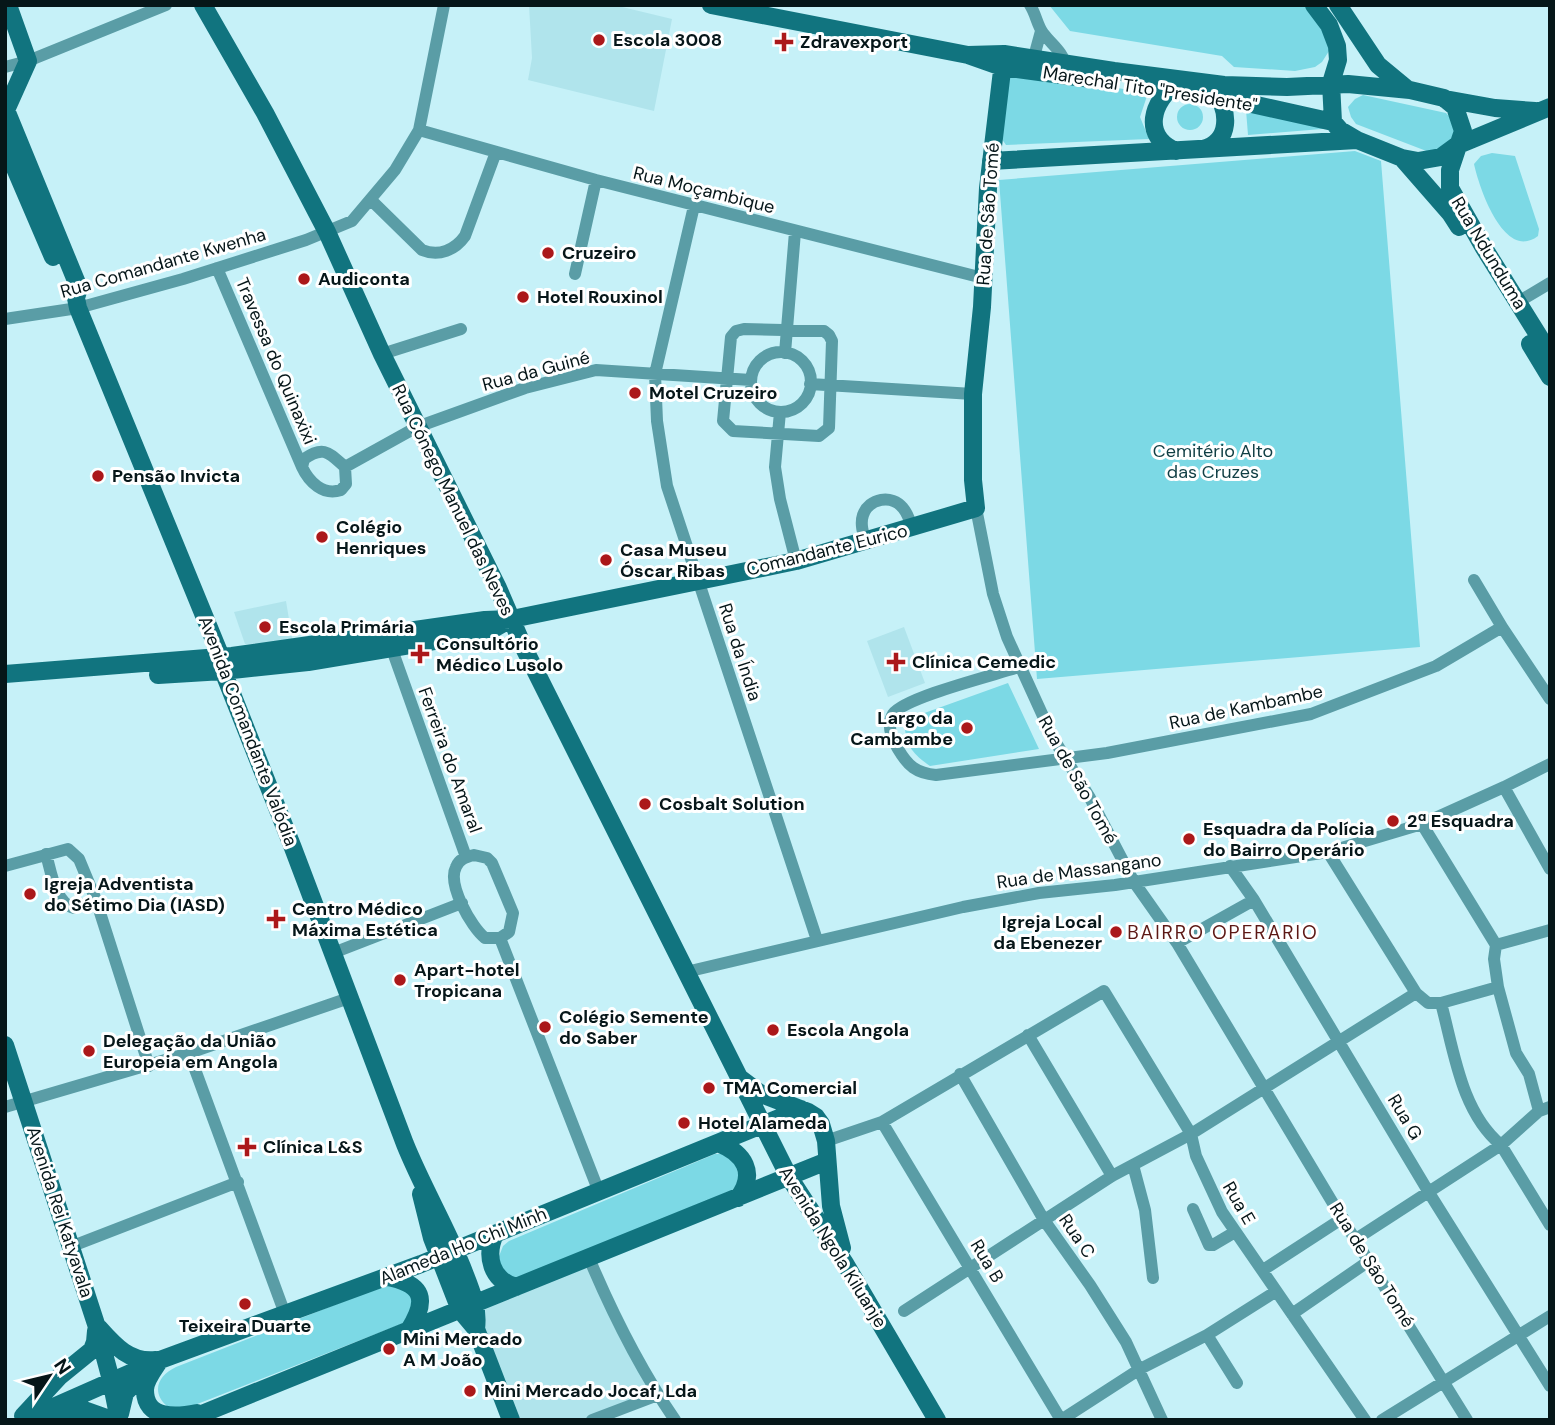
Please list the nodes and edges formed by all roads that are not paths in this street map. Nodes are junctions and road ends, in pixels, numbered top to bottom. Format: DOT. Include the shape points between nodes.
graph roads {
  1 [pos="8,5"];
  2 [pos="166,5"];
  3 [pos="203,5"];
  4 [pos="444,5"];
  5 [pos="710,5"];
  6 [pos="1030,5"];
  7 [pos="1314,5"];
  8 [pos="1338,5"];
  9 [pos="1041,31"];
  10 [pos="28,61"];
  11 [pos="1003,61"];
  12 [pos="1032,64"];
  13 [pos="5,67"];
  14 [pos="1066,69"];
  15 [pos="1207,82"];
  16 [pos="1331,83"];
  17 [pos="1176,84"];
  18 [pos="1410,90"];
  19 [pos="1220,97"];
  20 [pos="1444,98"];
  21 [pos="1544,109"];
  22 [pos="1333,122"];
  23 [pos="419,130"];
  24 [pos="1357,140"];
  25 [pos="5,145"];
  26 [pos="1456,146"];
  27 [pos="1203,149"];
  28 [pos="1176,151"];
  29 [pos="496,152"];
  30 [pos="1402,158"];
  31 [pos="991,160"];
  32 [pos="596,180"];
  33 [pos="371,200"];
  34 [pos="694,206"];
  35 [pos="327,232"];
  36 [pos="795,232"];
  37 [pos="217,268"];
  38 [pos="575,274"];
  39 [pos="982,278"];
  40 [pos="1550,283"];
  41 [pos="1518,302"];
  42 [pos="77,303"];
  43 [pos="5,319"];
  44 [pos="461,329"];
  45 [pos="786,330"];
  46 [pos="785,353"];
  47 [pos="382,354"];
  48 [pos="1550,354"];
  49 [pos="656,374"];
  50 [pos="1550,377"];
  51 [pos="726,379"];
  52 [pos="751,380"];
  53 [pos="810,384"];
  54 [pos="831,385"];
  55 [pos="973,394"];
  56 [pos="780,412"];
  57 [pos="417,427"];
  58 [pos="778,434"];
  59 [pos="302,467"];
  60 [pos="345,467"];
  61 [pos="976,508"];
  62 [pos="912,528"];
  63 [pos="866,542"];
  64 [pos="796,561"];
  65 [pos="1474,580"];
  66 [pos="699,581"];
  67 [pos="512,619"];
  68 [pos="1502,626"];
  69 [pos="389,641"];
  70 [pos="222,664"];
  71 [pos="1019,667"];
  72 [pos="5,674"];
  73 [pos="51,677"];
  74 [pos="5,687"];
  75 [pos="1550,699"];
  76 [pos="1065,758"];
  77 [pos="1550,764"];
  78 [pos="1504,787"];
  79 [pos="1422,824"];
  80 [pos="1328,852"];
  81 [pos="46,854"];
  82 [pos="466,858"];
  83 [pos="5,866"];
  84 [pos="1230,866"];
  85 [pos="1550,869"];
  86 [pos="1134,882"];
  87 [pos="96,900"];
  88 [pos="1254,900"];
  89 [pos="461,903"];
  90 [pos="1550,930"];
  91 [pos="500,939"];
  92 [pos="817,940"];
  93 [pos="1177,943"];
  94 [pos="1496,945"];
  95 [pos="333,953"];
  96 [pos="686,972"];
  97 [pos="1498,987"];
  98 [pos="1416,993"];
  99 [pos="349,998"];
  100 [pos="1441,1003"];
  101 [pos="1028,1035"];
  102 [pos="1340,1042"];
  103 [pos="5,1045"];
  104 [pos="189,1054"];
  105 [pos="149,1066"];
  106 [pos="734,1073"];
  107 [pos="960,1074"];
  108 [pos="1265,1088"];
  109 [pos="25,1101"];
  110 [pos="5,1107"];
  111 [pos="801,1109"];
  112 [pos="1544,1109"];
  113 [pos="882,1122"];
  114 [pos="762,1125"];
  115 [pos="1191,1134"];
  116 [pos="826,1141"];
  117 [pos="718,1143"];
  118 [pos="1501,1146"];
  119 [pos="827,1161"];
  120 [pos="1133,1165"];
  121 [pos="1112,1176"];
  122 [pos="789,1177"];
  123 [pos="238,1182"];
  124 [pos="1428,1191"];
  125 [pos="599,1192"];
  126 [pos="738,1198"];
  127 [pos="1193,1209"];
  128 [pos="1343,1218"];
  129 [pos="1044,1220"];
  130 [pos="1550,1225"];
  131 [pos="1235,1232"];
  132 [pos="495,1234"];
  133 [pos="1356,1239"];
  134 [pos="70,1247"];
  135 [pos="447,1254"];
  136 [pos="589,1258"];
  137 [pos="1369,1261"];
  138 [pos="846,1265"];
  139 [pos="971,1267"];
  140 [pos="1263,1270"];
  141 [pos="387,1277"];
  142 [pos="1153,1278"];
  143 [pos="516,1287"];
  144 [pos="1275,1292"];
  145 [pos="468,1307"];
  146 [pos="904,1311"];
  147 [pos="285,1314"];
  148 [pos="1292,1314"];
  149 [pos="1550,1316"];
  150 [pos="96,1324"];
  151 [pos="409,1331"];
  152 [pos="1207,1335"];
  153 [pos="1519,1335"];
  154 [pos="160,1360"];
  155 [pos="1140,1369"];
  156 [pos="111,1380"];
  157 [pos="1444,1381"];
  158 [pos="1237,1383"];
  159 [pos="1550,1386"];
  160 [pos="658,1395"];
  161 [pos="200,1416"];
  162 [pos="21,1420"];
  163 [pos="31,1420"];
  164 [pos="112,1420"];
  165 [pos="119,1420"];
  166 [pos="187,1420"];
  167 [pos="512,1420"];
  168 [pos="592,1420"];
  169 [pos="675,1420"];
  170 [pos="937,1420"];
  171 [pos="1061,1420"];
  172 [pos="1163,1420"];
  173 [pos="1365,1420"];
  174 [pos="1382,1420"];
  175 [pos="1467,1420"];
  1 -- 10 [label="main road"];
  2 -- 10 [label="street"];
  3 -- 35 [label="main road, Rua Cónego Manuel das Neves"];
  4 -- 23 [label="street, Rua Comandante Kwenha"];
  5 -- 11 [label="main road, Marechal Tito \"Presidente\""];
  6 -- 9 [label="street"];
  7 -- 16 [label="main road" via="1329,24 1337,46"];
  8 -- 18 [label="main road" via="1378,65"];
  9 -- 12 [label="street"];
  9 -- 14 [label="street" via="1058,47"];
  10 -- 13 [label="street"];
  10 -- 42 [label="main road, Avenida Comandante Valódia" via="6,110 79,288"];
  11 -- 12 [label="main road, Marechal Tito \"Presidente\""];
  11 -- 31 [label="main road, Rua de São Tomé"];
  12 -- 14 [label="main road, Marechal Tito \"Presidente\""];
  14 -- 17 [label="main road, Marechal Tito \"Presidente\""];
  15 -- 16 [label="main road, Marechal Tito \"Presidente\"" via="1287,87"];
  15 -- 17 [label="main road, Marechal Tito \"Presidente\""];
  15 -- 19 [label="main road"];
  16 -- 18 [label="main road, Marechal Tito \"Presidente\""];
  16 -- 22 [label="main road"];
  17 -- 19 [label="main road, Marechal Tito \"Presidente\""];
  17 -- 28 [label="main road" via="1161,97 1154,119 1161,141"];
  18 -- 20 [label="main road, Marechal Tito \"Presidente\""];
  19 -- 22 [label="main road, Marechal Tito \"Presidente\""];
  19 -- 27 [label="main road" via="1225,129 1212,147"];
  20 -- 21 [label="main road, Marechal Tito \"Presidente\"" via="1495,108"];
  20 -- 26 [label="main road, Rua Ndunduma" via="1461,120"];
  21 -- 26 [label="main road"];
  22 -- 24 [label="main road"];
  23 -- 29 [label="street, Rua Moçambique"];
  23 -- 33 [label="street, Rua Comandante Kwenha"];
  24 -- 27 [label="main road"];
  24 -- 30 [label="main road"];
  25 -- 42 [label="main road, Avenida Comandante Valódia"];
  26 -- 30 [label="main road" via="1441,157"];
  26 -- 41 [label="main road, Rua Ndunduma" via="1450,188"];
  27 -- 28 [label="main road"];
  28 -- 31 [label="main road"];
  29 -- 32 [label="street, Rua Moçambique"];
  29 -- 33 [label="street" via="466,236 446,251 430,254 422,250"];
  30 -- 50 [label="main road, Rua Ndunduma" via="1454,220"];
  31 -- 39 [label="main road, Rua de São Tomé"];
  32 -- 34 [label="street, Rua Moçambique"];
  32 -- 38 [label="street"];
  33 -- 35 [label="street, Rua Comandante Kwenha" via="352,221"];
  34 -- 36 [label="street, Rua Moçambique"];
  34 -- 49 [label="street, Rua da Índia"];
  35 -- 37 [label="street, Rua Comandante Kwenha"];
  35 -- 47 [label="main road, Rua Cónego Manuel das Neves"];
  36 -- 39 [label="street, Rua Moçambique"];
  36 -- 45 [label="street"];
  37 -- 42 [label="street, Rua Comandante Kwenha"];
  37 -- 59 [label="street, Travessa do Quinaxixi"];
  39 -- 55 [label="main road, Rua de São Tomé"];
  40 -- 41 [label="street"];
  41 -- 48 [label="main road, Rua Ndunduma"];
  42 -- 43 [label="street, Rua Comandante Kwenha"];
  42 -- 70 [label="main road, Avenida Comandante Valódia"];
  44 -- 47 [label="street"];
  45 -- 46 [label="street"];
  45 -- 51 [label="street" via="736,331 731,337"];
  45 -- 54 [label="street" via="829,335"];
  46 -- 52 [label="street" via="765,357"];
  46 -- 53 [label="street" via="801,360"];
  47 -- 57 [label="main road, Rua Cónego Manuel das Neves"];
  49 -- 51 [label="street, Rua da Guiné"];
  49 -- 57 [label="street, Rua da Guiné" via="596,370 525,388"];
  49 -- 66 [label="street, Rua da Índia" via="657,421 667,486"];
  51 -- 52 [label="street, Rua da Guiné"];
  51 -- 58 [label="street" via="726,426 733,432"];
  52 -- 56 [label="street" via="762,406"];
  53 -- 54 [label="street"];
  53 -- 56 [label="street" via="797,407"];
  54 -- 55 [label="street"];
  54 -- 58 [label="street" via="830,428 825,433"];
  55 -- 61 [label="main road, Rua de São Tomé"];
  56 -- 58 [label="street"];
  57 -- 60 [label="street, Rua da Guiné"];
  57 -- 67 [label="main road, Rua Cónego Manuel das Neves"];
  58 -- 64 [label="street" via="775,467"];
  59 -- 60 [label="street" via="304,459 319,451 329,453"];
  59 -- 60 [label="street" via="307,478 328,492 346,484"];
  61 -- 62 [label="main road, Comandante Eurico"];
  61 -- 71 [label="street, Rua de São Tomé" via="993,594"];
  62 -- 63 [label="main road, Comandante Eurico"];
  62 -- 63 [label="street" via="900,505 878,500 862,516"];
  63 -- 64 [label="main road, Comandante Eurico"];
  64 -- 66 [label="main road, Comandante Eurico"];
  65 -- 68 [label="street"];
  66 -- 67 [label="main road, Comandante Eurico"];
  66 -- 92 [label="street, Rua da Índia"];
  67 -- 69 [label="main road, Comandante Eurico" via="485,620"];
  67 -- 96 [label="main road, Rua Cónego Manuel das Neves"];
  68 -- 75 [label="street"];
  68 -- 76 [label="street, Rua de Kambambe" via="1436,666 1311,714"];
  69 -- 70 [label="main road, Comandante Eurico"];
  69 -- 82 [label="street, Ferreira do Amaral"];
  70 -- 73 [label="main road, Comandante Eurico"];
  70 -- 95 [label="main road, Avenida Comandante Valódia"];
  71 -- 76 [label="street, Rua de São Tomé"];
  71 -- 76 [label="street, Rua de Kambambe" via="898,708 889,727 897,747 910,767 936,775"];
  72 -- 73 [label="main road"];
  73 -- 74 [label="main road"];
  76 -- 86 [label="street, Rua de São Tomé"];
  77 -- 78 [label="street, Rua de Massangano"];
  78 -- 79 [label="street, Rua de Massangano"];
  78 -- 85 [label="street"];
  79 -- 80 [label="street, Rua de Massangano"];
  79 -- 94 [label="street"];
  80 -- 84 [label="street, Rua de Massangano"];
  80 -- 98 [label="street"];
  81 -- 83 [label="street"];
  81 -- 87 [label="street" via="68,849 74,853"];
  81 -- 87 [label="street" via="64,904 74,908"];
  82 -- 89 [label="street, Ferreira do Amaral" via="457,865 453,878"];
  82 -- 91 [label="street, Ferreira do Amaral" via="487,858 503,888 513,920"];
  84 -- 86 [label="street, Rua de Massangano"];
  84 -- 88 [label="street, Rua G"];
  86 -- 92 [label="street, Rua de Massangano" via="1039,893"];
  86 -- 93 [label="street, Rua de São Tomé"];
  87 -- 105 [label="street"];
  88 -- 93 [label="street"];
  88 -- 102 [label="street, Rua G"];
  89 -- 91 [label="street, Ferreira do Amaral" via="479,934"];
  89 -- 95 [label="street"];
  90 -- 94 [label="street"];
  91 -- 125 [label="street"];
  92 -- 96 [label="street, Rua de Massangano"];
  93 -- 108 [label="street, Rua de São Tomé"];
  94 -- 97 [label="street"];
  95 -- 99 [label="main road, Avenida Comandante Valódia"];
  96 -- 106 [label="main road, Rua Cónego Manuel das Neves"];
  97 -- 100 [label="street"];
  97 -- 112 [label="street" via="1516,1053"];
  98 -- 100 [label="street" via="1428,1003"];
  98 -- 102 [label="street"];
  99 -- 104 [label="street"];
  99 -- 135 [label="main road, Avenida Comandante Valódia"];
  100 -- 118 [label="street" via="1464,1089 1483,1126"];
  101 -- 107 [label="street"];
  101 -- 115 [label="street, Rua E" via="1104,991"];
  101 -- 121 [label="street"];
  102 -- 108 [label="street"];
  102 -- 124 [label="street, Rua G"];
  103 -- 109 [label="main road, Avenida Rei Katyavala"];
  104 -- 105 [label="street"];
  104 -- 123 [label="street"];
  105 -- 109 [label="street"];
  106 -- 111 [label="main road" via="761,1094"];
  106 -- 114 [label="main road, Avenida Ngola Kiluanje"];
  107 -- 113 [label="street"];
  107 -- 129 [label="street, Rua C"];
  108 -- 115 [label="street"];
  108 -- 128 [label="street, Rua de São Tomé"];
  109 -- 110 [label="street"];
  109 -- 134 [label="main road, Avenida Rei Katyavala"];
  111 -- 114 [label="main road, Alameda Ho Chi Minh"];
  111 -- 116 [label="main road" via="816,1117"];
  112 -- 118 [label="street"];
  113 -- 116 [label="street"];
  113 -- 139 [label="street, Rua B"];
  114 -- 117 [label="main road, Alameda Ho Chi Minh"];
  114 -- 122 [label="main road, Avenida Ngola Kiluanje"];
  115 -- 120 [label="street"];
  115 -- 131 [label="street, Rua E" via="1208,1183"];
  116 -- 119 [label="main road"];
  117 -- 125 [label="main road, Alameda Ho Chi Minh"];
  117 -- 126 [label="main road" via="740,1155 745,1165 747,1182"];
  118 -- 124 [label="street"];
  118 -- 130 [label="street"];
  119 -- 122 [label="main road"];
  119 -- 138 [label="main road" via="831,1206"];
  120 -- 121 [label="street"];
  120 -- 142 [label="street" via="1145,1210"];
  121 -- 129 [label="street"];
  122 -- 126 [label="main road"];
  122 -- 138 [label="main road, Avenida Ngola Kiluanje"];
  123 -- 134 [label="street"];
  123 -- 147 [label="street"];
  124 -- 133 [label="street"];
  124 -- 153 [label="street, Rua G"];
  125 -- 132 [label="main road, Alameda Ho Chi Minh"];
  126 -- 136 [label="main road"];
  127 -- 131 [label="street" via="1209,1245"];
  128 -- 133 [label="street, Rua de São Tomé"];
  128 -- 140 [label="street"];
  129 -- 139 [label="street"];
  129 -- 155 [label="street, Rua C" via="1097,1295"];
  131 -- 140 [label="street, Rua E"];
  132 -- 135 [label="main road, Alameda Ho Chi Minh"];
  132 -- 143 [label="main road" via="489,1248 495,1274"];
  133 -- 137 [label="street, Rua de São Tomé"];
  134 -- 150 [label="main road, Avenida Rei Katyavala"];
  135 -- 141 [label="main road, Alameda Ho Chi Minh"];
  135 -- 145 [label="main road, Avenida Comandante Valódia"];
  136 -- 143 [label="main road"];
  136 -- 160 [label="street" via="612,1314"];
  137 -- 148 [label="street"];
  137 -- 157 [label="street, Rua de São Tomé"];
  138 -- 170 [label="main road, Avenida Ngola Kiluanje"];
  139 -- 146 [label="street"];
  139 -- 171 [label="street, Rua B"];
  140 -- 144 [label="street, Rua E"];
  141 -- 147 [label="main road, Alameda Ho Chi Minh"];
  141 -- 151 [label="main road" via="405,1281 419,1295 421,1305"];
  143 -- 145 [label="main road"];
  144 -- 148 [label="street, Rua E"];
  144 -- 152 [label="street"];
  145 -- 151 [label="main road"];
  145 -- 167 [label="main road, Avenida Comandante Valódia"];
  147 -- 154 [label="main road, Alameda Ho Chi Minh"];
  148 -- 173 [label="street, Rua E"];
  149 -- 153 [label="street"];
  150 -- 154 [label="main road" via="132,1358"];
  150 -- 156 [label="main road, Avenida Rei Katyavala"];
  150 -- 162 [label="main road" via="92,1350 60,1376"];
  151 -- 161 [label="main road"];
  152 -- 155 [label="street"];
  152 -- 158 [label="street"];
  153 -- 157 [label="street"];
  153 -- 159 [label="street, Rua G"];
  154 -- 156 [label="main road, Alameda Ho Chi Minh"];
  154 -- 161 [label="main road" via="145,1390 152,1409 173,1417"];
  154 -- 165 [label="main road" via="125,1393"];
  155 -- 171 [label="street"];
  155 -- 172 [label="street, Rua C"];
  156 -- 162 [label="main road, Alameda Ho Chi Minh"];
  156 -- 165 [label="main road, Avenida Rei Katyavala"];
  157 -- 174 [label="street"];
  157 -- 175 [label="street, Rua de São Tomé"];
  160 -- 168 [label="street"];
  160 -- 169 [label="street"];
  161 -- 166 [label="main road"];
  163 -- 164 [label="main road" via="84,1410"];
}
